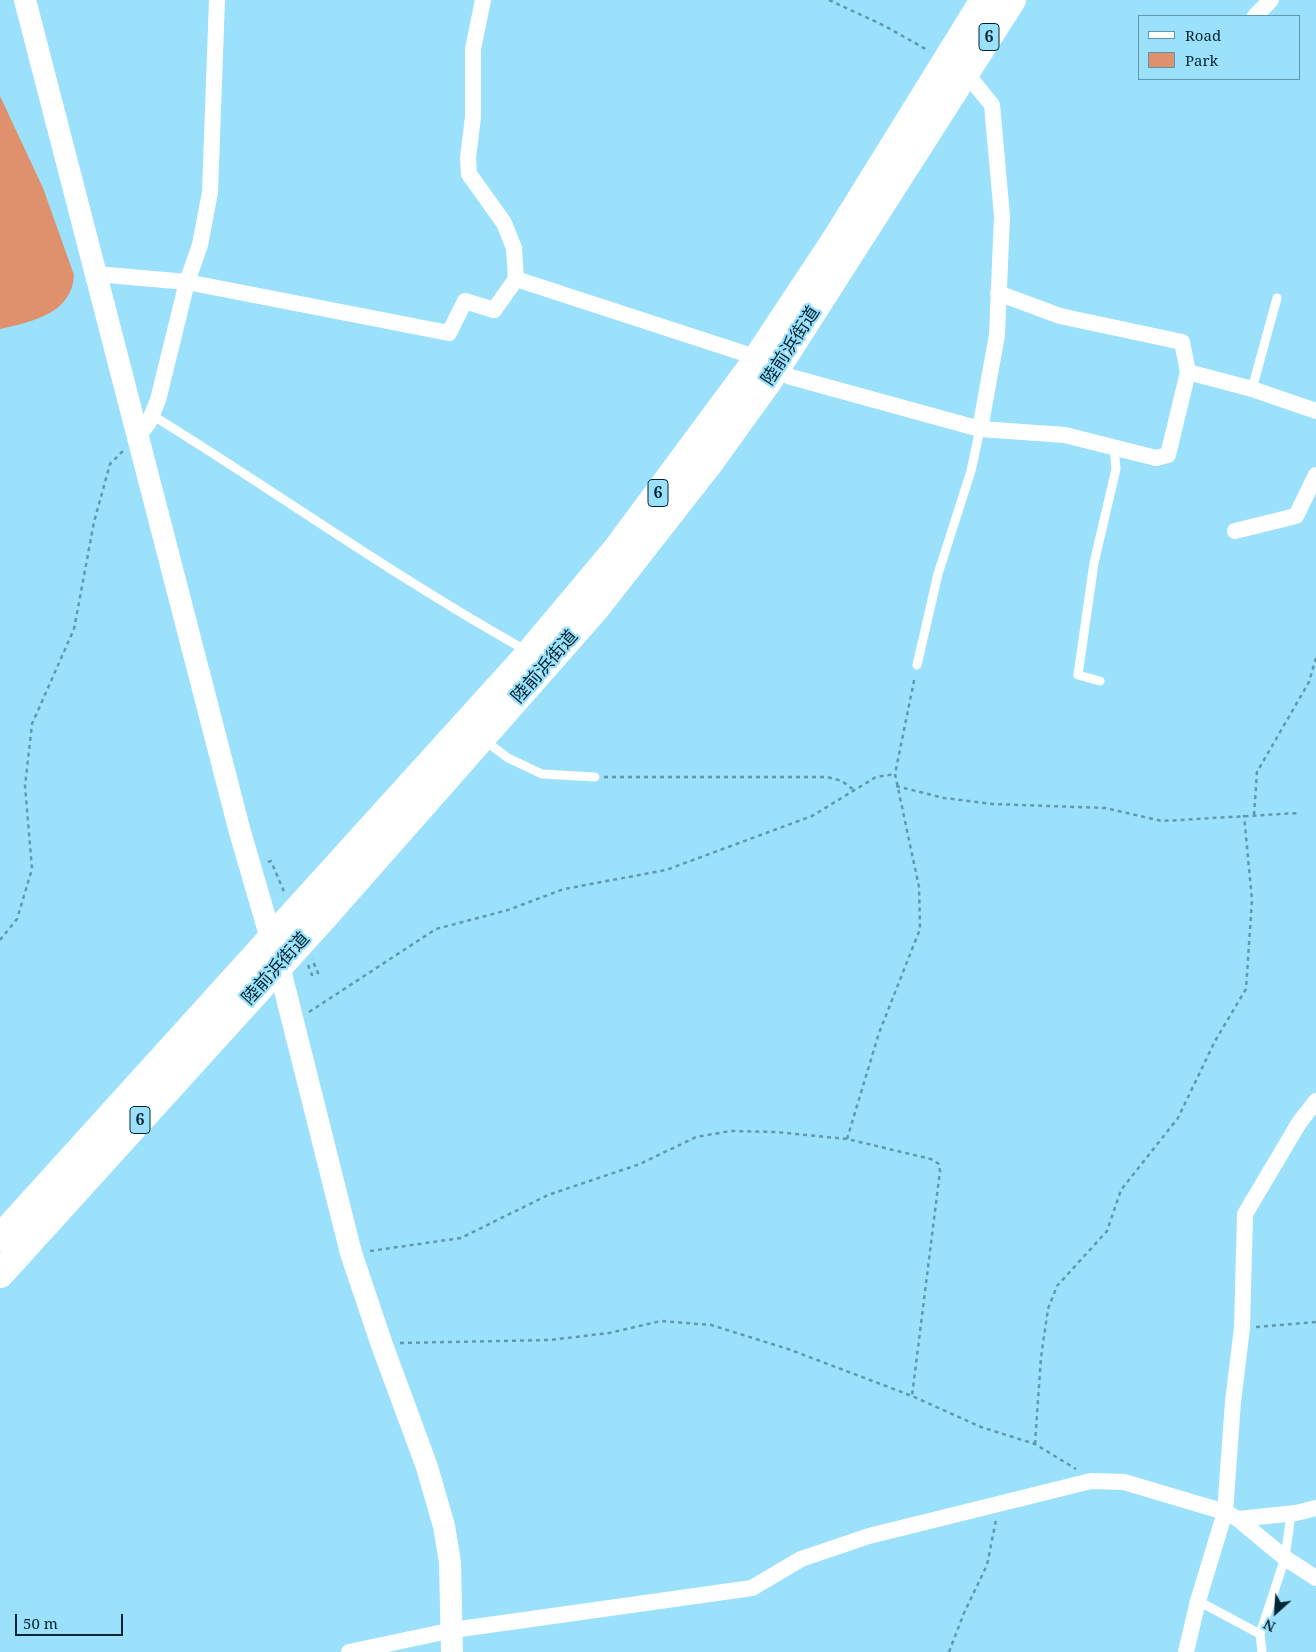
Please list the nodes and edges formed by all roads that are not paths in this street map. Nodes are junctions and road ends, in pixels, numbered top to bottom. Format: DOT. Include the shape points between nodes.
graph roads {
  1 [pos="25,0"];
  2 [pos="218,0"];
  3 [pos="483,0"];
  4 [pos="984,0"];
  5 [pos="1012,0"];
  6 [pos="1271,0"];
  7 [pos="1256,15"];
  8 [pos="956,67"];
  9 [pos="96,274"];
  10 [pos="516,279"];
  11 [pos="187,282"];
  12 [pos="998,293"];
  13 [pos="1277,298"];
  14 [pos="766,365"];
  15 [pos="1188,372"];
  16 [pos="1252,389"];
  17 [pos="1316,411"];
  18 [pos="152,415"];
  19 [pos="980,429"];
  20 [pos="139,435"];
  21 [pos="1114,446"];
  22 [pos="1316,475"];
  23 [pos="1235,531"];
  24 [pos="529,652"];
  25 [pos="917,665"];
  26 [pos="1100,681"];
  27 [pos="474,731"];
  28 [pos="595,777"];
  29 [pos="270,939"];
  30 [pos="279,966"];
  31 [pos="1316,1101"];
  32 [pos="0,1238"];
  33 [pos="0,1274"];
  34 [pos="1316,1508"];
  35 [pos="1291,1514"];
  36 [pos="1231,1515"];
  37 [pos="1286,1558"];
  38 [pos="1316,1578"];
  39 [pos="1198,1601"];
  40 [pos="1260,1634"];
  41 [pos="452,1641"];
  42 [pos="349,1652"];
  43 [pos="1186,1652"];
  44 [pos="1262,1652"];
  1 -- 9 [label="street"];
  2 -- 11 [label="street" via="210,192 200,245"];
  3 -- 10 [label="street" via="473,49 469,174 504,223 514,248"];
  4 -- 8 [label="highway, 陸前浜街道 / 6"];
  5 -- 8 [label="highway, 陸前浜街道 / 6"];
  6 -- 7 [label="street"];
  8 -- 12 [label="street" via="992,105 1002,216"];
  8 -- 14 [label="highway, 陸前浜街道 / 6" via="836,239"];
  9 -- 11 [label="street"];
  9 -- 20 [label="street"];
  10 -- 11 [label="street" via="494,310 465,301 449,333"];
  10 -- 14 [label="street" via="742,354"];
  11 -- 18 [label="street"];
  12 -- 15 [label="street" via="1060,316 1182,342"];
  12 -- 19 [label="street" via="997,334"];
  13 -- 16 [label="lane"];
  14 -- 19 [label="street" via="791,377"];
  14 -- 24 [label="highway, 陸前浜街道 / 6"];
  14 -- 27 [label="highway, 陸前浜街道 / 6" via="707,466 596,608"];
  15 -- 16 [label="street"];
  15 -- 21 [label="street" via="1168,455 1156,458"];
  16 -- 17 [label="street"];
  18 -- 20 [label="street"];
  18 -- 24 [label="lane" via="461,614"];
  19 -- 21 [label="street" via="1065,435"];
  19 -- 25 [label="lane" via="938,574"];
  20 -- 29 [label="street"];
  21 -- 26 [label="lane" via="1116,469 1094,563 1078,676"];
  22 -- 23 [label="street" via="1296,516"];
  24 -- 27 [label="highway, 陸前浜街道 / 6"];
  27 -- 28 [label="lane" via="508,758 542,774"];
  27 -- 29 [label="highway, 陸前浜街道 / 6"];
  27 -- 30 [label="highway, 陸前浜街道 / 6"];
  29 -- 30 [label="street"];
  29 -- 32 [label="highway, 陸前浜街道 / 6"];
  30 -- 33 [label="highway, 陸前浜街道 / 6"];
  30 -- 41 [label="street" via="351,1253 427,1467 444,1526 450,1562"];
  31 -- 36 [label="street" via="1299,1123 1245,1214 1242,1328 1233,1402"];
  34 -- 35 [label="street"];
  35 -- 36 [label="street"];
  35 -- 37 [label="lane"];
  36 -- 37 [label="street"];
  36 -- 39 [label="street"];
  36 -- 41 [label="street" via="1124,1482 1091,1481 869,1536 802,1559 752,1588"];
  37 -- 38 [label="street"];
  37 -- 40 [label="lane"];
  39 -- 40 [label="lane"];
  39 -- 43 [label="street"];
  40 -- 44 [label="lane"];
  41 -- 42 [label="street"];
}
